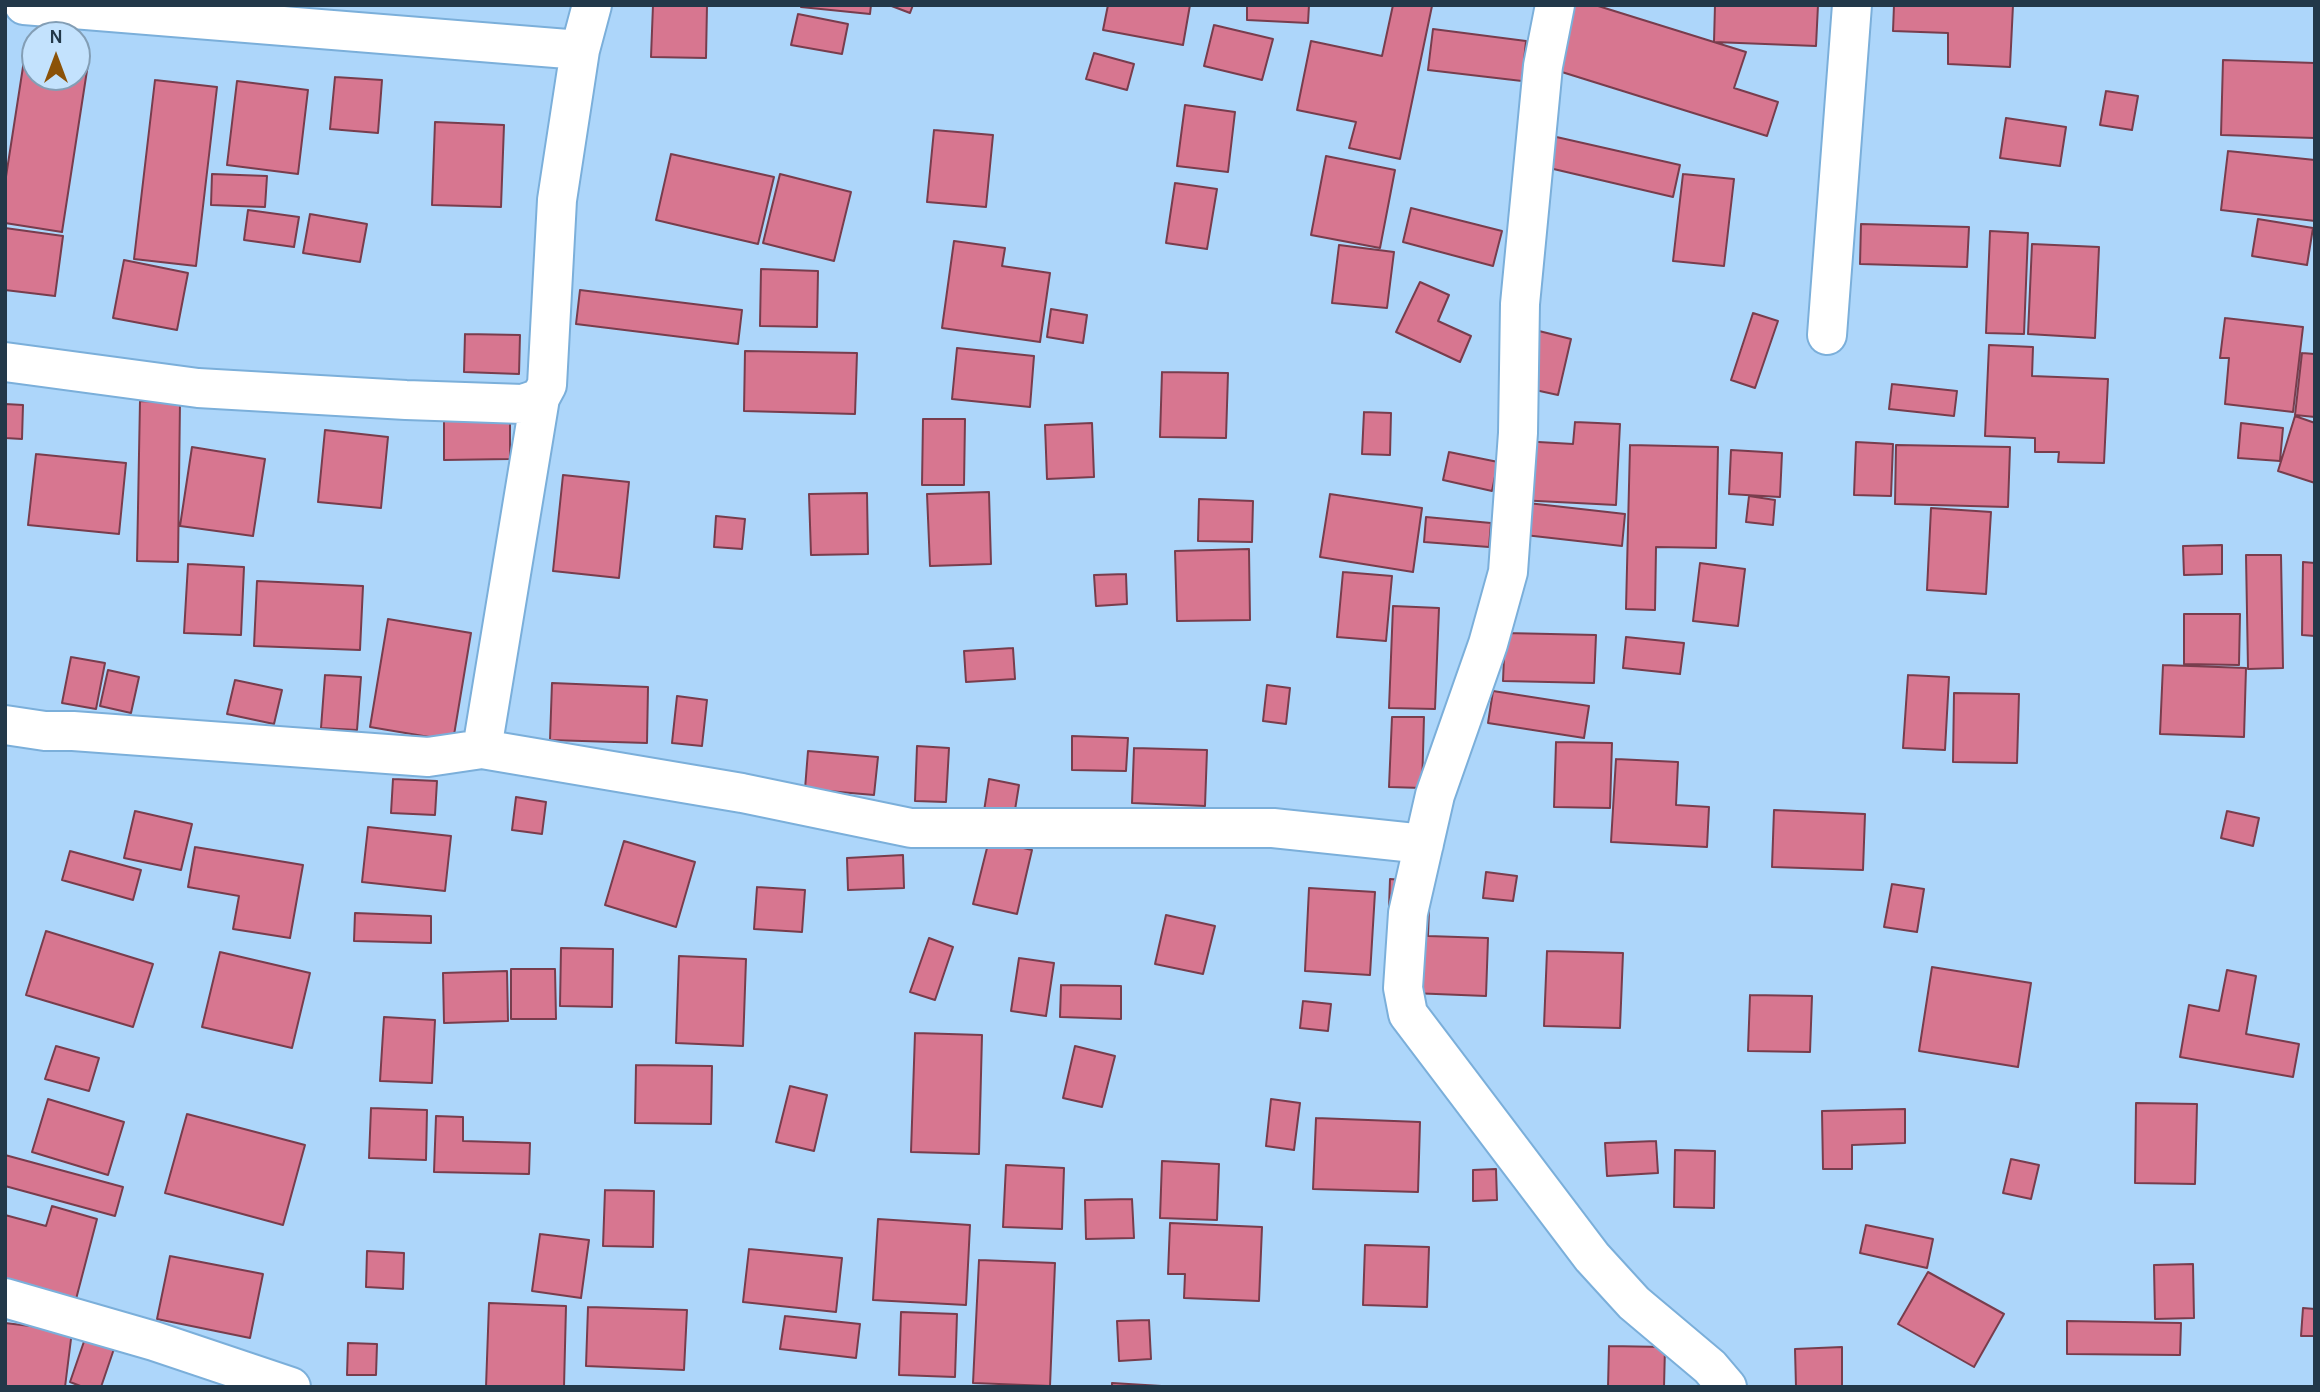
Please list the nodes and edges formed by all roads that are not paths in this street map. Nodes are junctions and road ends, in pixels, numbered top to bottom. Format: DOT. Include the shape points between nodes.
graph roads {
  1 [pos="24,5"];
  2 [pos="592,5"];
  3 [pos="1555,5"];
  4 [pos="1852,5"];
  5 [pos="580,50"];
  6 [pos="1826,335"];
  7 [pos="5,362"];
  8 [pos="540,398"];
  9 [pos="5,725"];
  10 [pos="482,749"];
  11 [pos="1424,844"];
  12 [pos="5,1298"];
  13 [pos="291,1387"];
  14 [pos="1727,1387"];
  1 -- 5 [label="street"];
  2 -- 5 [label="street"];
  3 -- 11 [label="street" via="1543,66 1520,303 1518,433 1508,572 1488,645 1434,795"];
  4 -- 6 [label="street"];
  5 -- 8 [label="street" via="557,200 547,385"];
  7 -- 8 [label="street" via="198,388 523,404"];
  8 -- 10 [label="street"];
  9 -- 10 [label="street" via="428,757"];
  10 -- 11 [label="street" via="742,793 911,828 1273,828"];
  11 -- 14 [label="street" via="1408,913 1403,988 1408,1014 1592,1257 1634,1303"];
  12 -- 13 [label="street"];
}
